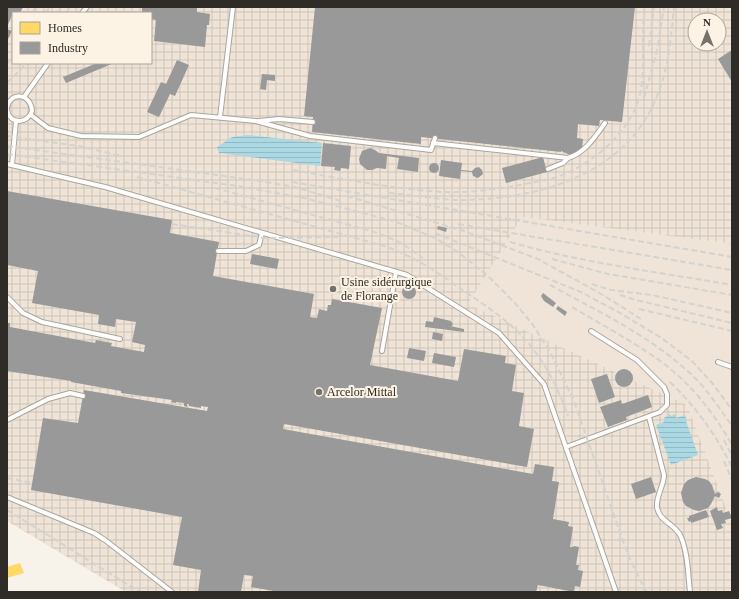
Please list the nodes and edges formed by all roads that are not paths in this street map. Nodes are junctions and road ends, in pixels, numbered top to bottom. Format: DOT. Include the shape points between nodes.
graph roads {
  1 [pos="233,7"];
  2 [pos="47,64"];
  3 [pos="24,97"];
  4 [pos="7,107"];
  5 [pos="31,115"];
  6 [pos="220,117"];
  7 [pos="16,121"];
  8 [pos="256,121"];
  9 [pos="313,122"];
  10 [pos="604,123"];
  11 [pos="568,158"];
  12 [pos="9,164"];
  13 [pos="548,169"];
  14 [pos="262,233"];
  15 [pos="218,251"];
  16 [pos="396,272"];
  17 [pos="7,297"];
  18 [pos="591,331"];
  19 [pos="120,339"];
  20 [pos="382,351"];
  21 [pos="718,362"];
  22 [pos="732,367"];
  23 [pos="83,396"];
  24 [pos="649,416"];
  25 [pos="7,420"];
  26 [pos="566,447"];
  27 [pos="7,498"];
  28 [pos="172,592"];
  29 [pos="616,592"];
  30 [pos="690,592"];
  1 -- 6 [label="lane"];
  2 -- 3 [label="lane"];
  3 -- 4 [label="lane" via="16,97 9,101"];
  3 -- 5 [label="lane" via="32,106"];
  4 -- 7 [label="lane" via="9,116"];
  5 -- 6 [label="lane" via="48,128 81,136 139,137 191,115"];
  5 -- 7 [label="lane" via="24,121"];
  6 -- 8 [label="lane"];
  7 -- 12 [label="lane"];
  8 -- 9 [label="lane" via="279,119"];
  8 -- 11 [label="lane" via="310,136 431,150 434,141"];
  10 -- 11 [label="lane" via="582,152"];
  11 -- 13 [label="lane"];
  12 -- 14 [label="lane" via="105,187"];
  14 -- 15 [label="lane" via="260,244 246,251"];
  14 -- 16 [label="lane"];
  16 -- 20 [label="lane"];
  16 -- 26 [label="lane" via="407,275 499,333 544,384"];
  17 -- 19 [label="lane" via="23,313 42,322"];
  18 -- 24 [label="lane" via="637,360 664,387 667,405 660,412"];
  21 -- 22 [label="lane"];
  23 -- 25 [label="lane" via="70,393 48,399"];
  24 -- 26 [label="lane"];
  24 -- 30 [label="lane" via="664,475 657,508 660,517 681,536"];
  26 -- 29 [label="lane"];
  27 -- 28 [label="lane" via="94,533"];
}
